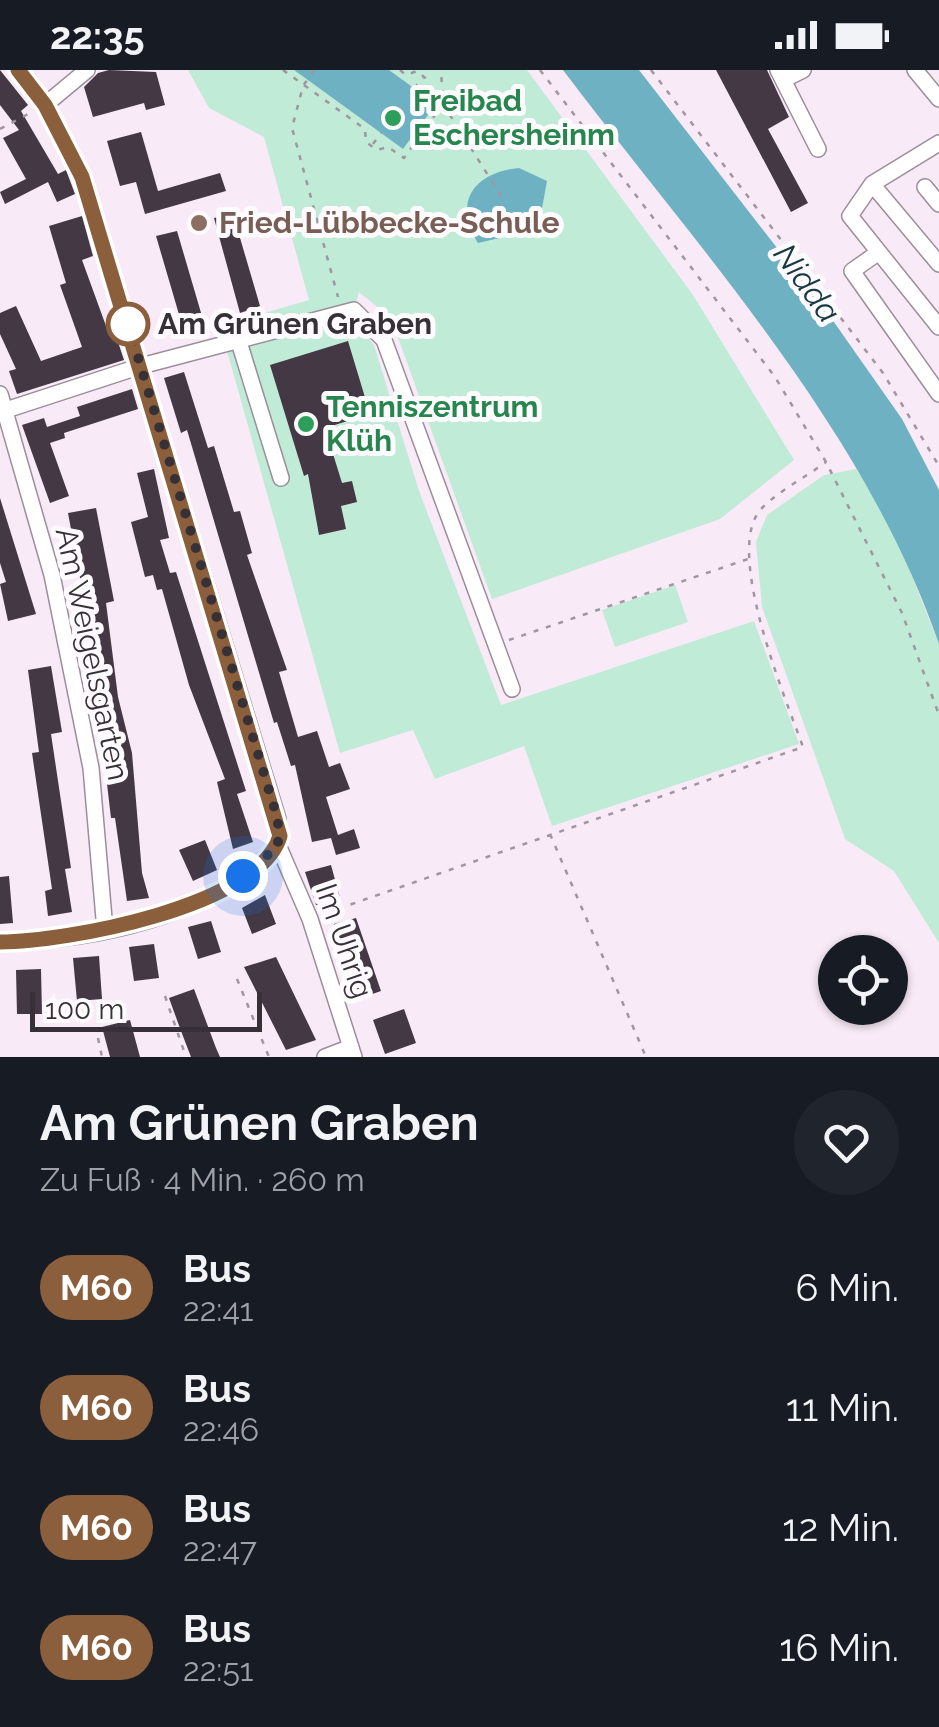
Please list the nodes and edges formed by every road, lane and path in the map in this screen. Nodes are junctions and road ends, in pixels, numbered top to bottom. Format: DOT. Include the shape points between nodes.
graph roads {
  1 [pos="18,70"];
  2 [pos="87,70"];
  3 [pos="283,70"];
  4 [pos="314,70"];
  5 [pos="400,70"];
  6 [pos="424,70"];
  7 [pos="441,70"];
  8 [pos="540,70"];
  9 [pos="652,70"];
  10 [pos="803,70"];
  11 [pos="916,70"];
  12 [pos="417,71"];
  13 [pos="780,75"];
  14 [pos="424,76"];
  15 [pos="303,86"];
  16 [pos="414,88"];
  17 [pos="939,99"];
  18 [pos="443,104"];
  19 [pos="45,105"];
  20 [pos="0,129"];
  21 [pos="381,133"];
  22 [pos="939,143"];
  23 [pos="372,146"];
  24 [pos="818,148"];
  25 [pos="872,184"];
  26 [pos="925,187"];
  27 [pos="505,202"];
  28 [pos="939,204"];
  29 [pos="879,252"];
  30 [pos="939,264"];
  31 [pos="342,314"];
  32 [pos="939,326"];
  33 [pos="239,342"];
  34 [pos="141,366"];
  35 [pos="939,394"];
  36 [pos="2,405"];
  37 [pos="826,462"];
  38 [pos="939,466"];
  39 [pos="281,478"];
  40 [pos="751,558"];
  41 [pos="493,645"];
  42 [pos="512,689"];
  43 [pos="939,715"];
  44 [pos="550,834"];
  45 [pos="278,846"];
  46 [pos="310,918"];
  47 [pos="105,930"];
  48 [pos="0,942"];
  49 [pos="238,979"];
  50 [pos="165,996"];
  51 [pos="98,1038"];
  52 [pos="352,1052"];
  53 [pos="102,1057"];
  54 [pos="186,1057"];
  55 [pos="269,1057"];
  56 [pos="325,1057"];
  57 [pos="646,1057"];
  1 -- 19 [label="street, Im Uhrig"];
  2 -- 19 [label="street"];
  3 -- 15 [label="path"];
  4 -- 15 [label="path"];
  5 -- 12 [label="path"];
  6 -- 12 [label="path"];
  7 -- 18 [label="path"];
  8 -- 37 [label="path" via="775,376"];
  9 -- 38 [label="path" via="883,373"];
  10 -- 13 [label="street"];
  11 -- 17 [label="street"];
  12 -- 14 [label="path"];
  13 -- 24 [label="street"];
  14 -- 16 [label="path"];
  14 -- 18 [label="path" via="428,92"];
  15 -- 23 [label="path" via="365,129"];
  15 -- 31 [label="path" via="292,128"];
  18 -- 23 [label="path" via="404,158"];
  18 -- 27 [label="path"];
  19 -- 20 [label="path"];
  19 -- 34 [label="street, Im Uhrig" via="82,177"];
  21 -- 23 [label="path"];
  22 -- 25 [label="street"];
  25 -- 29 [label="street" via="850,216"];
  25 -- 30 [label="street"];
  26 -- 28 [label="street"];
  29 -- 32 [label="street"];
  29 -- 35 [label="street" via="852,271"];
  31 -- 33 [label="street"];
  31 -- 41 [label="street" via="354,310 384,340"];
  33 -- 34 [label="street"];
  33 -- 39 [label="street"];
  34 -- 36 [label="street"];
  34 -- 45 [label="street, Im Uhrig" via="278,820"];
  36 -- 47 [label="street, Am Weigelsgarten" via="52,575 91,768"];
  37 -- 40 [label="path" via="760,510 750,534"];
  37 -- 43 [label="path" via="902,613"];
  40 -- 41 [label="path"];
  40 -- 44 [label="path" via="754,604 802,747"];
  41 -- 42 [label="street"];
  44 -- 46 [label="path"];
  44 -- 57 [label="path"];
  45 -- 46 [label="street, Im Uhrig"];
  45 -- 47 [label="street" via="223,889"];
  46 -- 52 [label="street, Im Uhrig"];
  47 -- 48 [label="street"];
  49 -- 55 [label="path"];
  50 -- 54 [label="path"];
  51 -- 53 [label="path"];
  52 -- 56 [label="street"];
}
